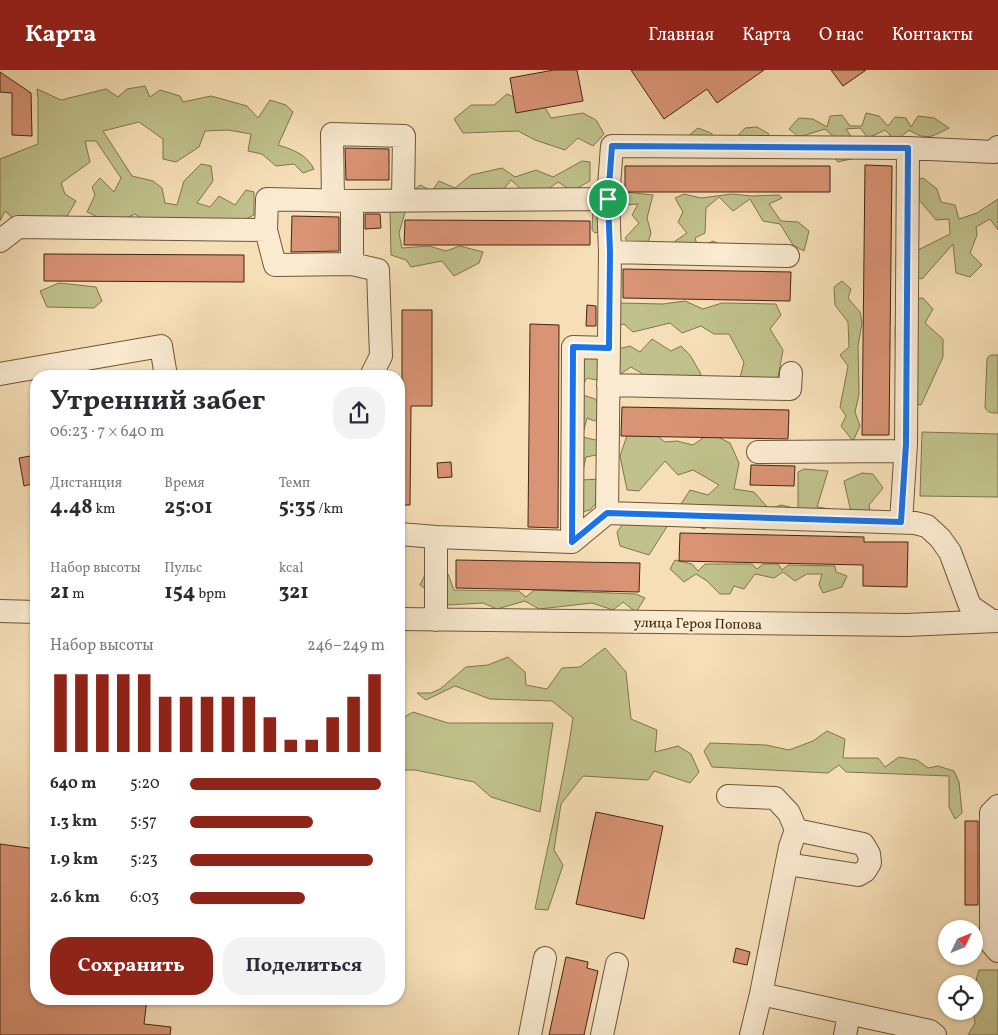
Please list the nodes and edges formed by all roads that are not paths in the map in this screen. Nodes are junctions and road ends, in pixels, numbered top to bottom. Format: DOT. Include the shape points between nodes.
graph roads {
  1 [pos="998,147"];
  2 [pos="908,148"];
  3 [pos="608,199"];
  4 [pos="403,200"];
  5 [pos="342,201"];
  6 [pos="266,230"];
  7 [pos="0,241"];
  8 [pos="610,252"];
  9 [pos="788,256"];
  10 [pos="352,264"];
  11 [pos="609,348"];
  12 [pos="165,370"];
  13 [pos="374,370"];
  14 [pos="791,373"];
  15 [pos="0,374"];
  16 [pos="608,385"];
  17 [pos="905,451"];
  18 [pos="758,452"];
  19 [pos="607,513"];
  20 [pos="901,522"];
  21 [pos="405,535"];
  22 [pos="436,538"];
  23 [pos="572,542"];
  24 [pos="0,611"];
  25 [pos="30,612"];
  26 [pos="405,619"];
  27 [pos="436,620"];
  28 [pos="995,621"];
  29 [pos="728,796"];
  30 [pos="998,806"];
  31 [pos="796,830"];
  32 [pos="787,864"];
  33 [pos="998,952"];
  34 [pos="544,958"];
  35 [pos="617,964"];
  36 [pos="761,994"];
  37 [pos="847,1024"];
  38 [pos="530,1035"];
  39 [pos="602,1035"];
  40 [pos="750,1035"];
  41 [pos="934,1035"];
  1 -- 2 [label="street" via="994,152"];
  2 -- 3 [label="street" via="612,146"];
  2 -- 17 [label="street"];
  3 -- 4 [label="street"];
  3 -- 8 [label="street"];
  4 -- 5 [label="street"];
  4 -- 5 [label="street" via="404,136 332,134"];
  5 -- 6 [label="street" via="267,199"];
  5 -- 10 [label="street"];
  6 -- 7 [label="street" via="18,227"];
  6 -- 10 [label="street" via="275,265"];
  8 -- 9 [label="street"];
  8 -- 11 [label="street"];
  10 -- 13 [label="street" via="378,270 381,356"];
  11 -- 16 [label="street"];
  11 -- 23 [label="street" via="573,347"];
  12 -- 15 [label="street" via="160,346"];
  14 -- 16 [label="street" via="790,388"];
  16 -- 19 [label="street"];
  17 -- 18 [label="street"];
  17 -- 20 [label="street"];
  19 -- 20 [label="street"];
  19 -- 23 [label="street"];
  20 -- 28 [label="street" via="927,526 940,538 950,552 970,606"];
  21 -- 22 [label="street"];
  22 -- 23 [label="street"];
  22 -- 27 [label="street"];
  24 -- 25 [label="street"];
  26 -- 27 [label="street, улица Героя Попова"];
  27 -- 28 [label="street, улица Героя Попова" via="907,625"];
  29 -- 31 [label="street" via="775,798 789,813"];
  30 -- 33 [label="street" via="991,812 991,943"];
  31 -- 32 [label="street"];
  31 -- 32 [label="street" via="863,844 870,863 865,871 858,874"];
  32 -- 36 [label="street"];
  34 -- 38 [label="street"];
  35 -- 39 [label="street"];
  36 -- 37 [label="street"];
  36 -- 40 [label="street"];
  37 -- 41 [label="street" via="930,1031"];
}
